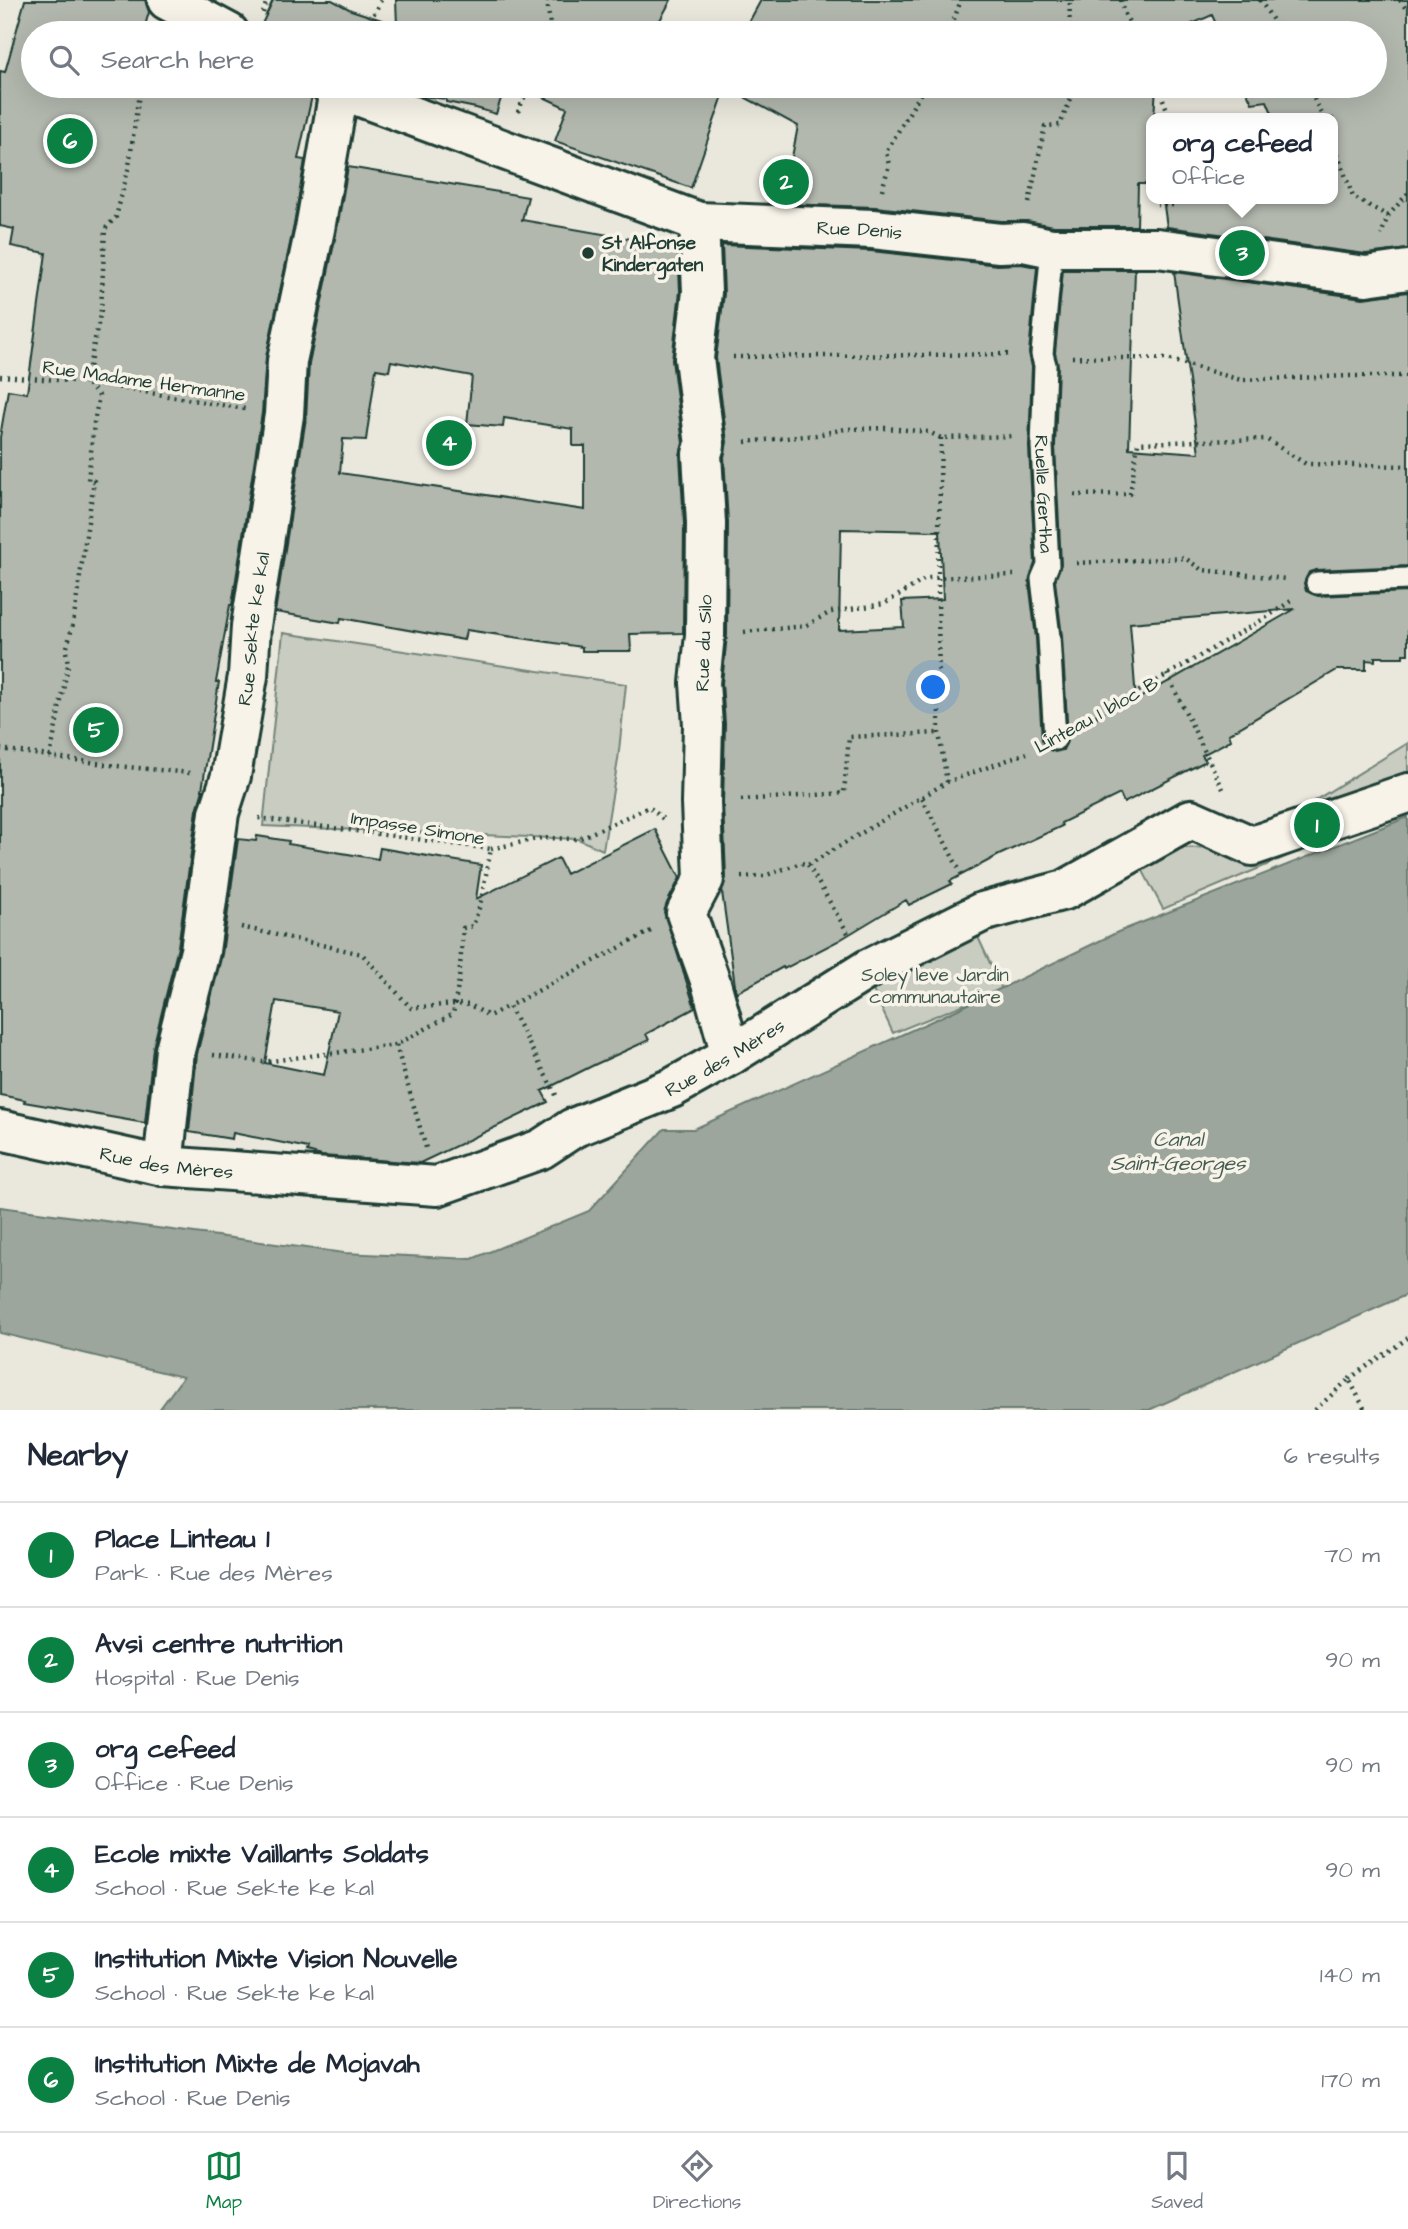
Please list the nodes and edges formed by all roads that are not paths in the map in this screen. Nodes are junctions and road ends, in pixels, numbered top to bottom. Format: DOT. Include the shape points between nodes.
graph roads {
  1 [pos="167,0"];
  2 [pos="206,21"];
  3 [pos="334,98"];
  4 [pos="362,98"];
  5 [pos="699,222"];
  6 [pos="1037,245"];
  7 [pos="1408,270"];
  8 [pos="1408,579"];
  9 [pos="1317,583"];
  10 [pos="1055,740"];
  11 [pos="1408,793"];
  12 [pos="731,1055"];
  13 [pos="0,1130"];
  14 [pos="163,1166"];
  1 -- 2 [label="street"];
  3 -- 14 [label="street, Rue Sekte ke kal" via="315,229 287,361 284,415 251,626 248,676 231,776 219,813 200,951 175,1050"];
  4 -- 5 [label="street, Rue Denis"];
  5 -- 6 [label="street, Rue Denis" via="873,229"];
  5 -- 12 [label="street, Rue du Silo" via="702,292 694,358 705,445 705,635 700,683 704,866 686,913"];
  6 -- 7 [label="street, Rue Denis" via="1157,248 1366,276"];
  6 -- 10 [label="lane, Ruelle Gertha" via="1045,572"];
  8 -- 9 [label="lane"];
  11 -- 12 [label="street, Rue des Mères" via="1252,846 1191,819 1065,890 982,912 868,969"];
  12 -- 14 [label="street, Rue des Mères" via="672,1088 573,1128 541,1149 438,1186"];
  13 -- 14 [label="street, Rue des Mères"];
}
